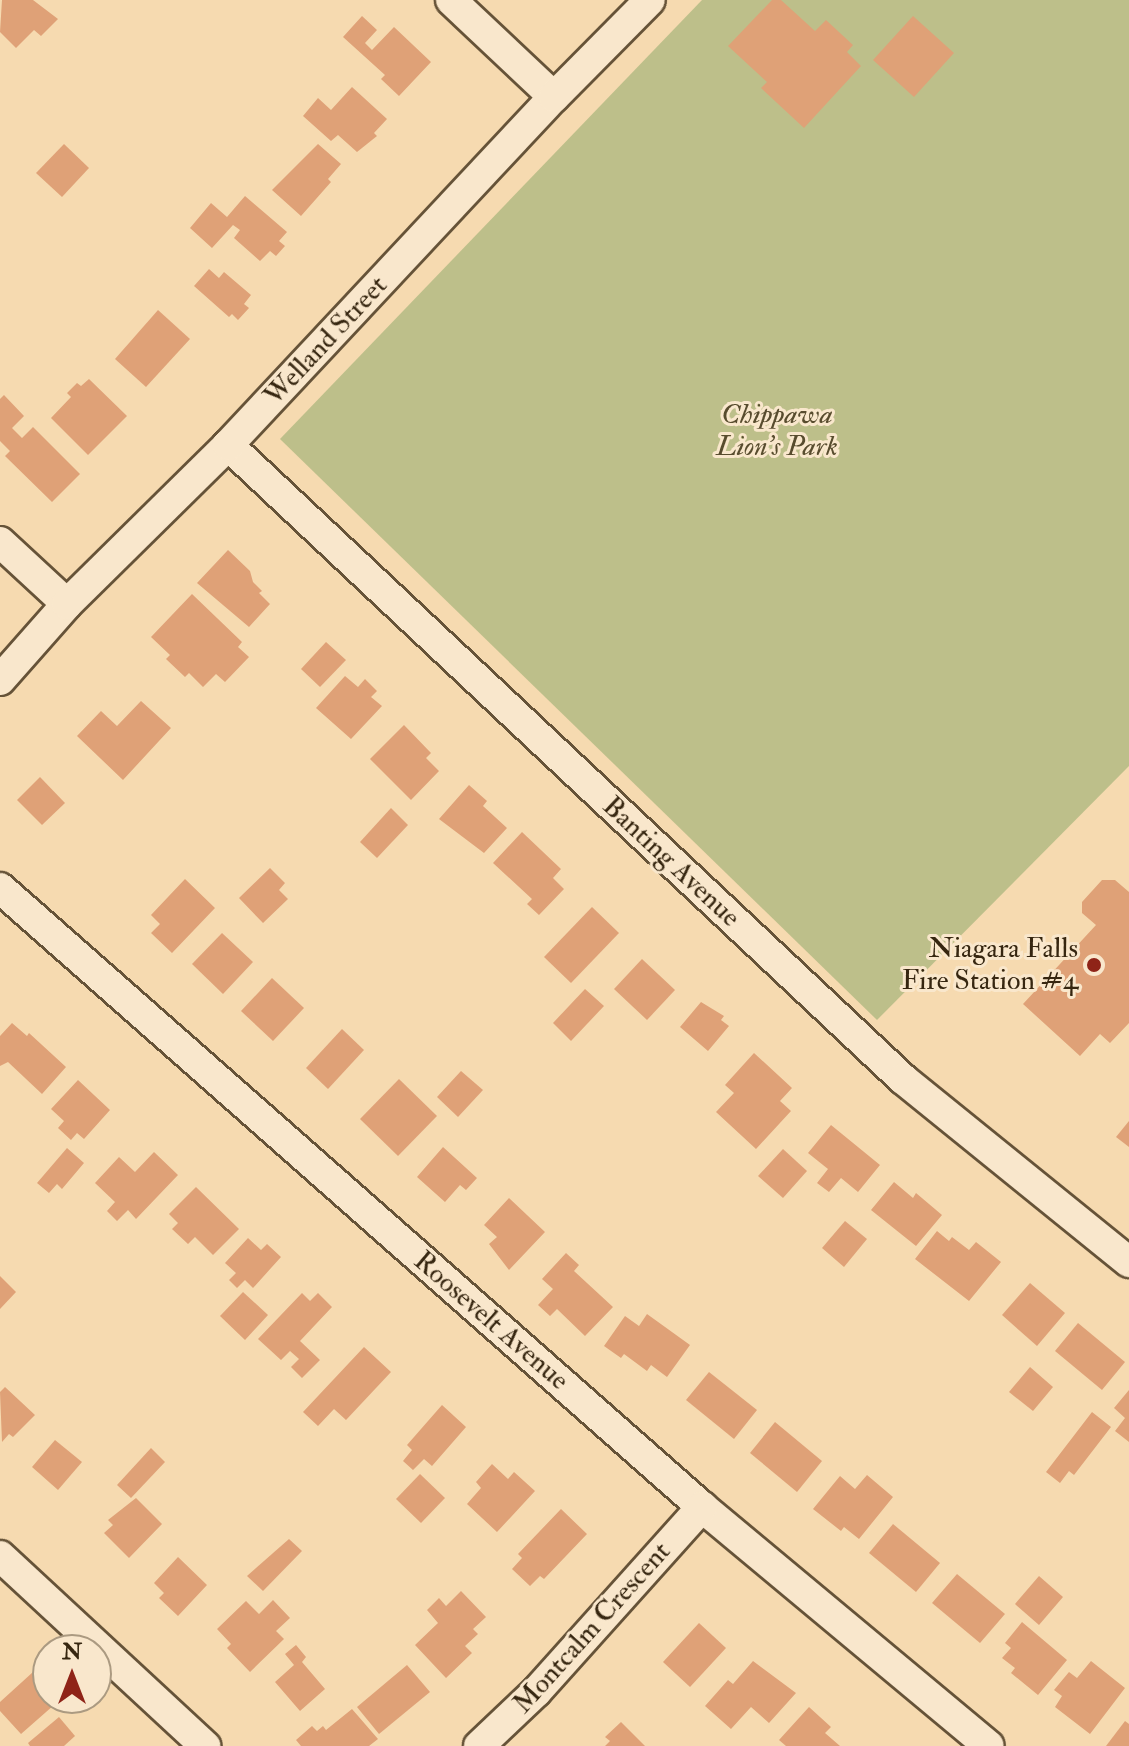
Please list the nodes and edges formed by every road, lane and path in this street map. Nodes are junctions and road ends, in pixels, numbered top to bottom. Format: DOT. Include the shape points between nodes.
graph roads {
  1 [pos="451,0"];
  2 [pos="650,0"];
  3 [pos="554,97"];
  4 [pos="228,445"];
  5 [pos="0,542"];
  6 [pos="67,604"];
  7 [pos="0,680"];
  8 [pos="0,888"];
  9 [pos="1129,1262"];
  10 [pos="702,1507"];
  11 [pos="3,1564"];
  12 [pos="205,1746"];
  13 [pos="479,1746"];
  14 [pos="989,1746"];
  1 -- 3 [label="street"];
  2 -- 3 [label="street, Welland Street"];
  3 -- 4 [label="street, Welland Street"];
  4 -- 6 [label="street, Welland Street"];
  4 -- 9 [label="street, Banting Avenue" via="897,1074"];
  5 -- 6 [label="street"];
  6 -- 7 [label="street, Welland Street"];
  8 -- 10 [label="street, Roosevelt Avenue"];
  10 -- 13 [label="street, Montcalm Crescent" via="536,1692"];
  10 -- 14 [label="street, Roosevelt Avenue"];
  11 -- 12 [label="street"];
}
